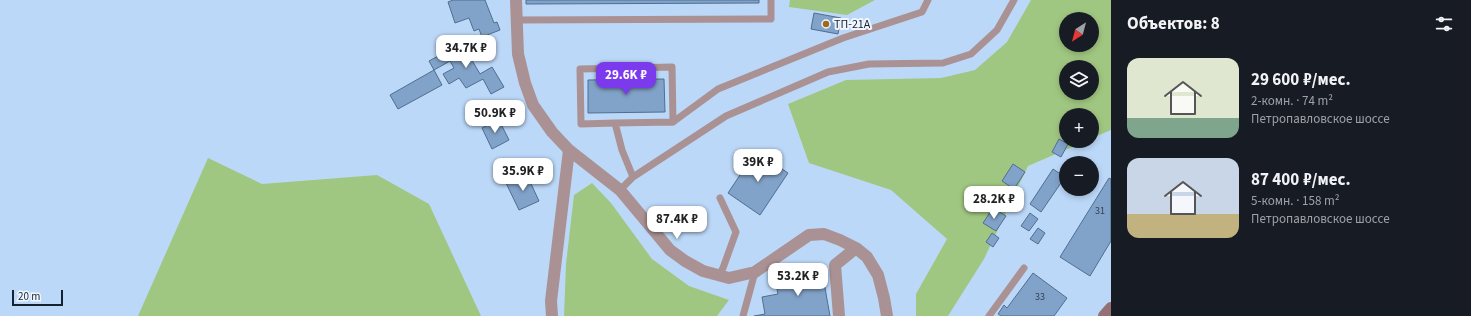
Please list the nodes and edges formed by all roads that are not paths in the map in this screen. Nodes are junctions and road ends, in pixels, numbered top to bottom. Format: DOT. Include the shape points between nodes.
graph roads {
  1 [pos="516,0"];
  2 [pos="771,0"];
  3 [pos="928,0"];
  4 [pos="1014,0"];
  5 [pos="516,20"];
  6 [pos="673,122"];
  7 [pos="615,123"];
  8 [pos="569,150"];
  9 [pos="633,177"];
  10 [pos="620,190"];
  11 [pos="720,198"];
  12 [pos="856,248"];
  13 [pos="1024,268"];
  14 [pos="755,272"];
  15 [pos="719,275"];
  16 [pos="1111,308"];
  17 [pos="552,316"];
  18 [pos="743,316"];
  19 [pos="839,316"];
  20 [pos="887,316"];
  21 [pos="989,316"];
  22 [pos="1104,316"];
  1 -- 5 [label="street"];
  2 -- 5 [label="lane" via="771,19"];
  3 -- 6 [label="lane" via="922,12 844,38 718,89"];
  4 -- 9 [label="lane" via="997,30 971,54 944,63 869,64 828,72 726,116"];
  5 -- 8 [label="street" via="518,54 533,106"];
  6 -- 7 [label="lane"];
  6 -- 7 [label="lane" via="672,67 580,69 581,124"];
  7 -- 9 [label="lane"];
  8 -- 10 [label="street"];
  8 -- 17 [label="street" via="551,301"];
  9 -- 10 [label="lane"];
  10 -- 15 [label="street" via="670,250 703,271"];
  11 -- 15 [label="lane" via="736,232"];
  12 -- 14 [label="street" via="824,234 809,235"];
  12 -- 19 [label="street" via="835,265"];
  12 -- 20 [label="street" via="868,257 878,275"];
  13 -- 21 [label="lane"];
  14 -- 15 [label="street" via="729,278"];
  14 -- 18 [label="lane"];
  16 -- 22 [label="main road"];
}
